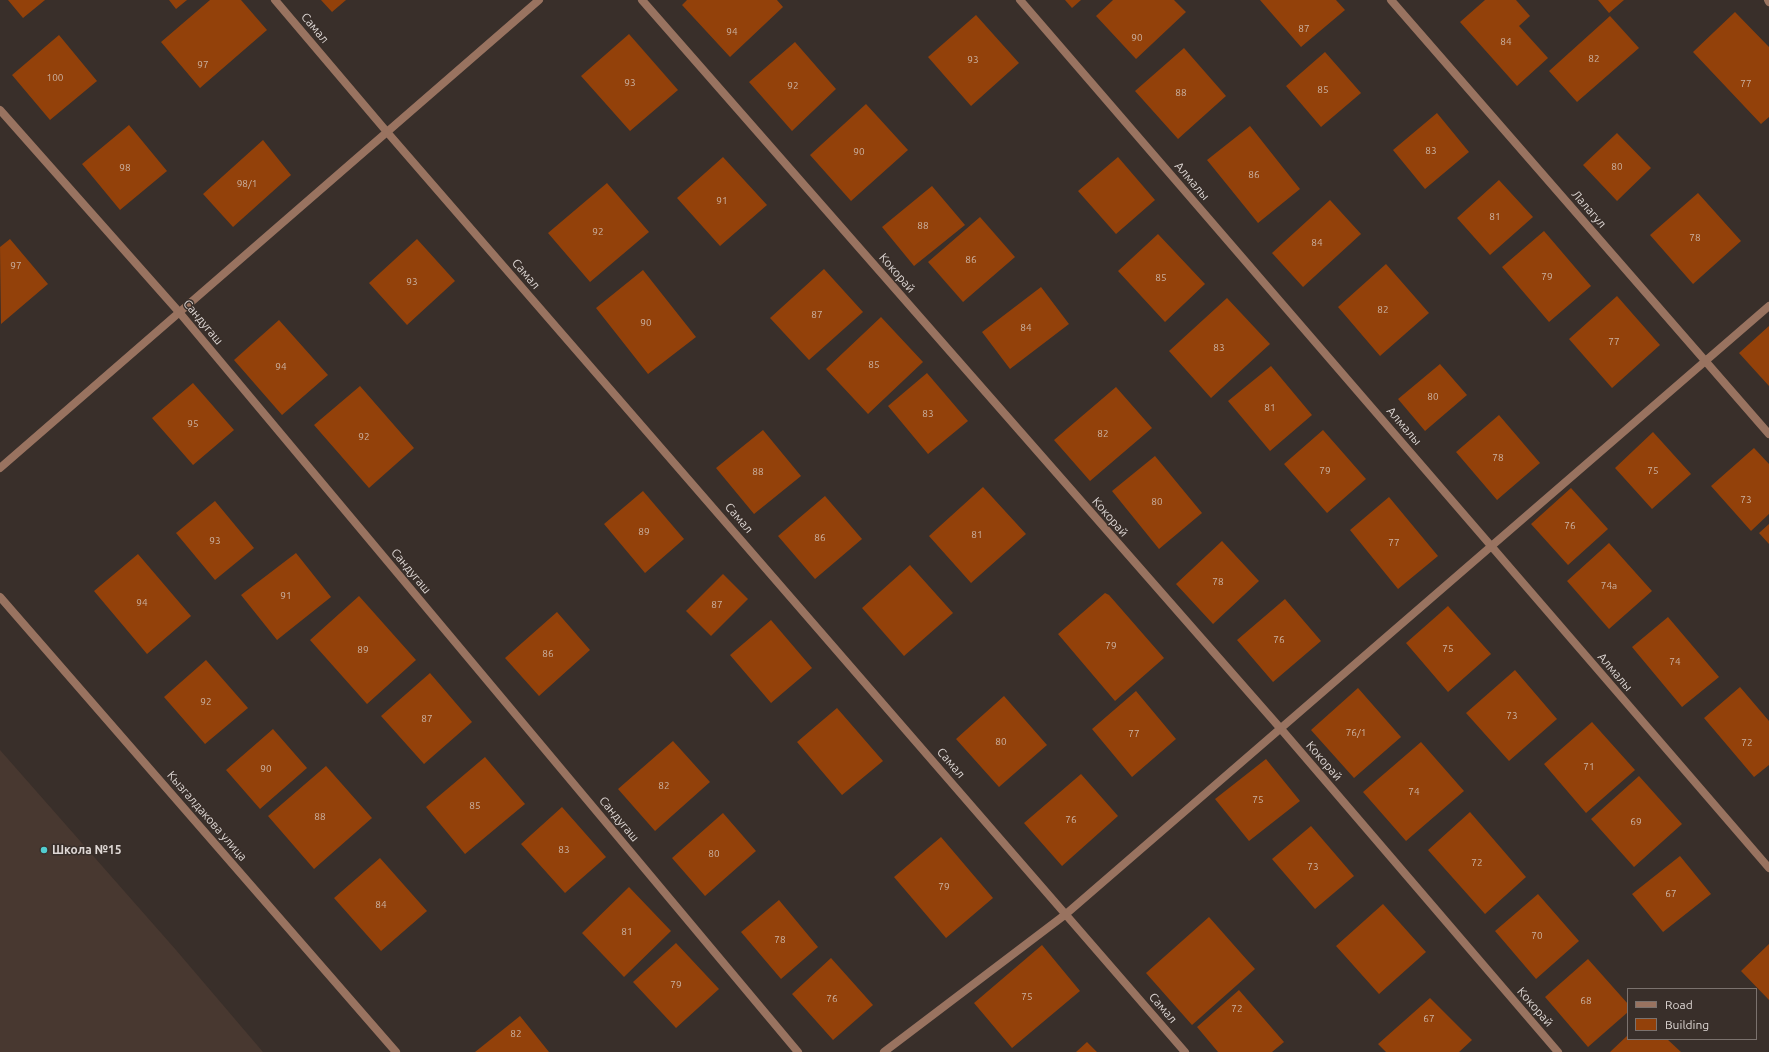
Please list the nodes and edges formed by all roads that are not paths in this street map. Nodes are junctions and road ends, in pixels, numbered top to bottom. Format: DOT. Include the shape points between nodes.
graph roads {
  1 [pos="275,0"];
  2 [pos="539,0"];
  3 [pos="642,0"];
  4 [pos="1020,0"];
  5 [pos="1391,0"];
  6 [pos="0,110"];
  7 [pos="387,132"];
  8 [pos="1769,306"];
  9 [pos="180,312"];
  10 [pos="1706,361"];
  11 [pos="1769,434"];
  12 [pos="0,468"];
  13 [pos="1491,546"];
  14 [pos="0,597"];
  15 [pos="1281,729"];
  16 [pos="1769,868"];
  17 [pos="1066,914"];
  18 [pos="396,1052"];
  19 [pos="798,1052"];
  20 [pos="884,1052"];
  21 [pos="1185,1052"];
  22 [pos="1558,1052"];
  1 -- 7 [label="street, Самал"];
  2 -- 7 [label="street"];
  3 -- 15 [label="street, Кокорай"];
  4 -- 13 [label="street, Алмалы"];
  5 -- 10 [label="street, Лалагул"];
  6 -- 9 [label="street, Сандугаш"];
  7 -- 9 [label="street"];
  7 -- 17 [label="street, Самал"];
  8 -- 10 [label="street"];
  9 -- 12 [label="street"];
  9 -- 19 [label="street, Сандугаш"];
  10 -- 11 [label="street, Лалагул"];
  10 -- 13 [label="street"];
  13 -- 15 [label="street"];
  13 -- 16 [label="street, Алмалы"];
  14 -- 18 [label="street, Кызгалдакова улица"];
  15 -- 17 [label="street"];
  15 -- 22 [label="street, Кокорай"];
  17 -- 20 [label="street"];
  17 -- 21 [label="street, Самал"];
}
